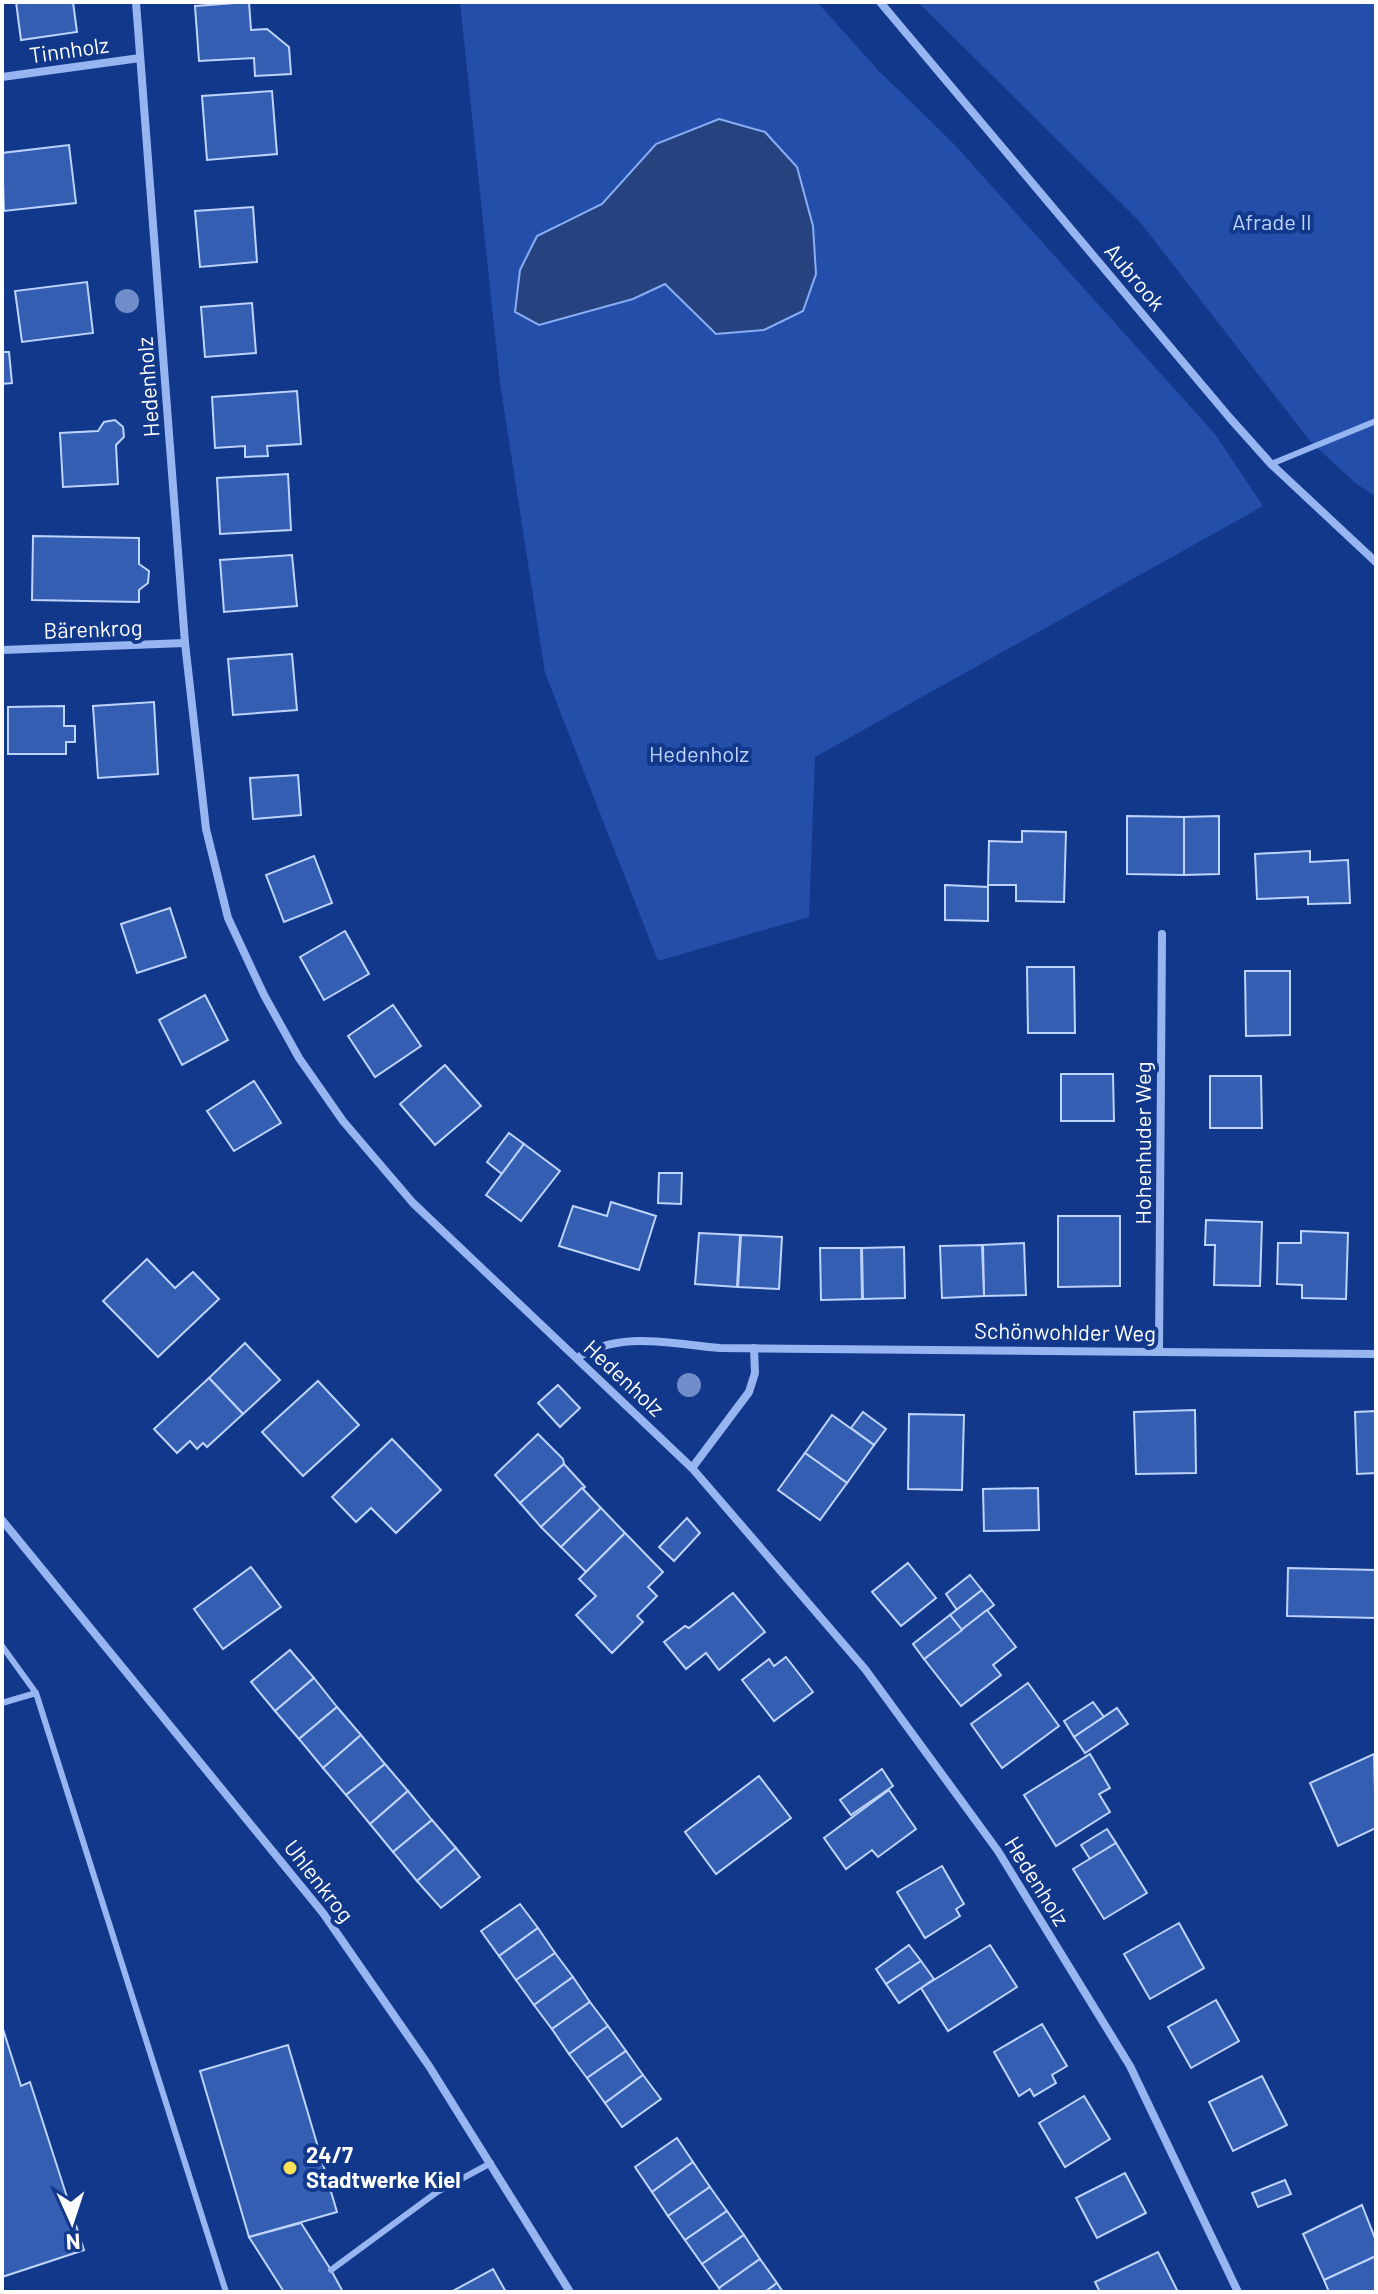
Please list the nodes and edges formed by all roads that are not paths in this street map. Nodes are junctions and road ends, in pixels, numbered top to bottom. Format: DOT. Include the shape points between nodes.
graph roads {
  1 [pos="136,2"];
  2 [pos="880,2"];
  3 [pos="140,58"];
  4 [pos="2,77"];
  5 [pos="1376,421"];
  6 [pos="1271,464"];
  7 [pos="1376,562"];
  8 [pos="185,643"];
  9 [pos="2,650"];
  10 [pos="1162,934"];
  11 [pos="754,1348"];
  12 [pos="1159,1352"];
  13 [pos="1376,1354"];
  14 [pos="577,1358"];
  15 [pos="692,1468"];
  16 [pos="2,1520"];
  17 [pos="2,1646"];
  18 [pos="36,1693"];
  19 [pos="2,1703"];
  20 [pos="491,2163"];
  21 [pos="331,2270"];
  22 [pos="226,2292"];
  23 [pos="570,2292"];
  24 [pos="1238,2292"];
  1 -- 3 [label="street, Hedenholz"];
  2 -- 6 [label="street, Aubrook"];
  3 -- 4 [label="street, Tinnholz"];
  3 -- 8 [label="street, Hedenholz"];
  5 -- 6 [label="lane"];
  6 -- 7 [label="street, Aubrook"];
  8 -- 9 [label="street, Bärenkrog"];
  8 -- 14 [label="street, Hedenholz" via="206,829 228,918 264,995 343,1121 413,1203"];
  10 -- 12 [label="street, Hohenhuder Weg"];
  11 -- 12 [label="street, Schönwohlder Weg"];
  11 -- 14 [label="street, Schönwohlder Weg" via="616,1341"];
  11 -- 15 [label="street" via="749,1392"];
  12 -- 13 [label="street, Schönwohlder Weg"];
  14 -- 15 [label="street, Hedenholz"];
  15 -- 24 [label="street, Hedenholz" via="865,1669 998,1851 1130,2066"];
  16 -- 20 [label="street, Uhlenkrog" via="323,1913"];
  17 -- 18 [label="lane"];
  18 -- 19 [label="lane"];
  18 -- 22 [label="lane"];
  20 -- 21 [label="lane" via="437,2192"];
  20 -- 23 [label="street, Uhlenkrog"];
}
